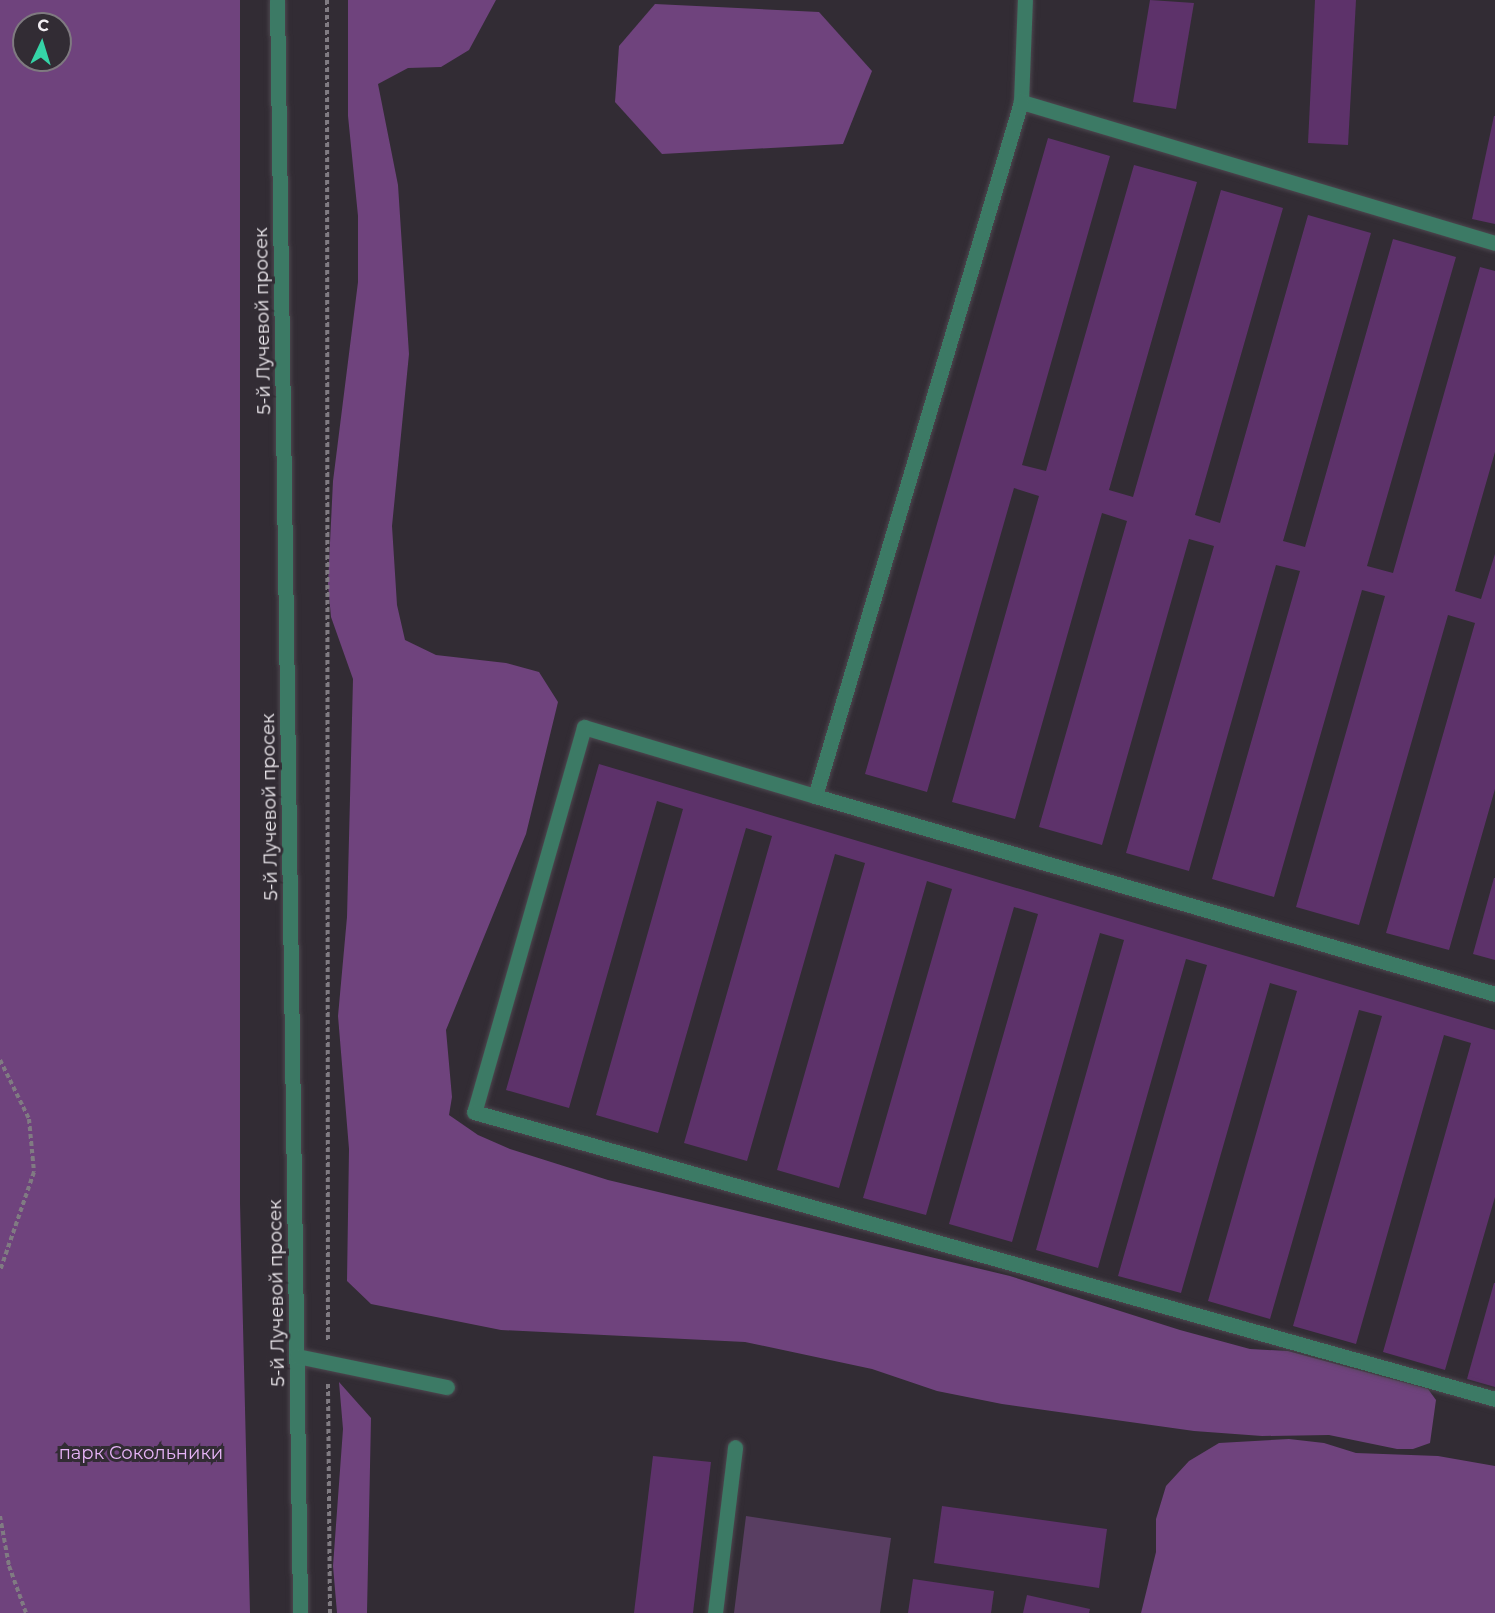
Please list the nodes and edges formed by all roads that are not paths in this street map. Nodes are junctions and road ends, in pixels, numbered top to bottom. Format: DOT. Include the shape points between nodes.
graph roads {
  1 [pos="277,0"];
  2 [pos="1024,0"];
  3 [pos="1021,102"];
  4 [pos="1495,243"];
  5 [pos="815,796"];
  6 [pos="1495,993"];
  7 [pos="297,1356"];
  8 [pos="447,1387"];
  9 [pos="1495,1400"];
  10 [pos="735,1447"];
  11 [pos="300,1613"];
  12 [pos="715,1613"];
  1 -- 7 [label="street, 5-й Лучевой просек"];
  2 -- 3 [label="street"];
  3 -- 4 [label="street"];
  3 -- 5 [label="street"];
  5 -- 6 [label="street"];
  5 -- 9 [label="street" via="584,727 474,1112"];
  7 -- 8 [label="street"];
  7 -- 11 [label="street, 5-й Лучевой просек"];
  10 -- 12 [label="street"];
}
